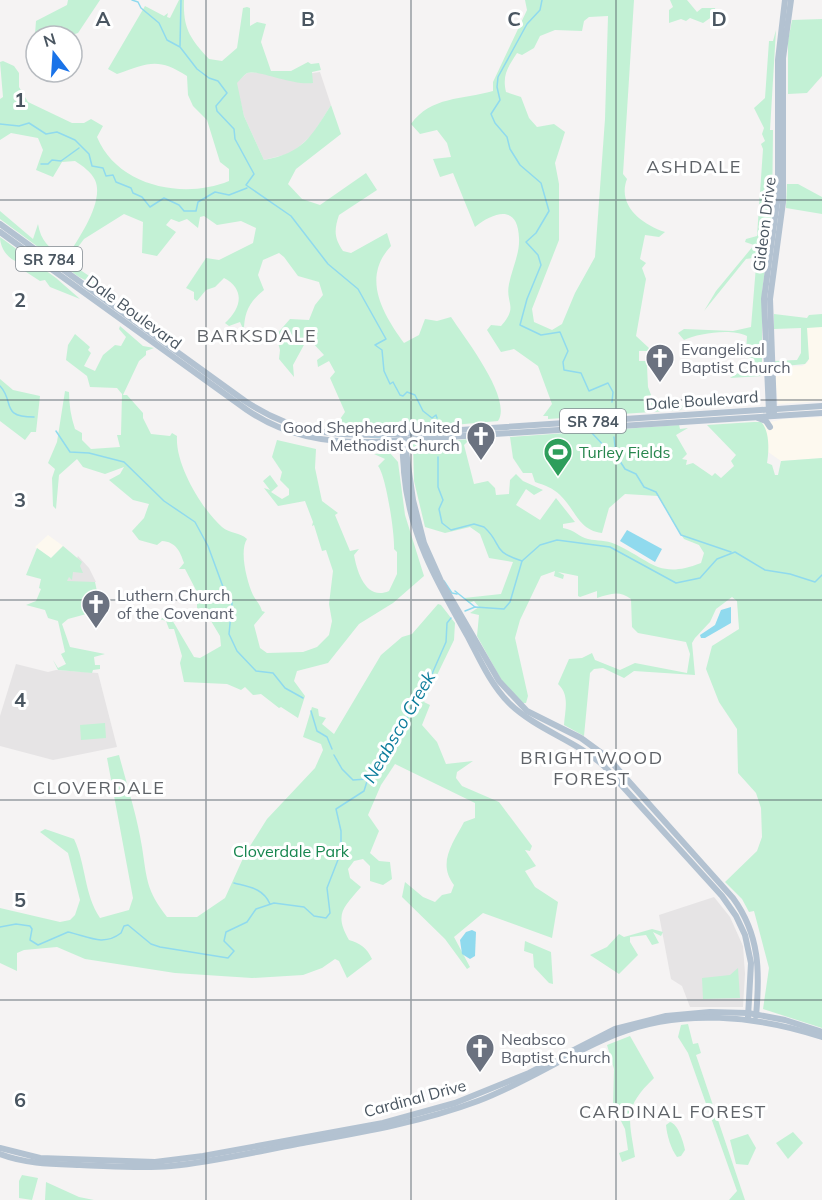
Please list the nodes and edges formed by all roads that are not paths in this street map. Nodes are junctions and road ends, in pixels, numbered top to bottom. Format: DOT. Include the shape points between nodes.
graph roads {
  1 [pos="785,0"];
  2 [pos="790,0"];
  3 [pos="781,99"];
  4 [pos="0,224"];
  5 [pos="0,232"];
  6 [pos="822,411"];
  7 [pos="771,412"];
  8 [pos="749,417"];
  9 [pos="770,428"];
  10 [pos="404,437"];
  11 [pos="372,442"];
  12 [pos="404,460"];
  13 [pos="748,1017"];
  14 [pos="756,1018"];
  15 [pos="822,1032"];
  16 [pos="822,1037"];
  17 [pos="0,1148"];
  18 [pos="0,1154"];
  1 -- 3 [label="main road, Gideon Drive" via="779,42"];
  2 -- 3 [label="main road, Gideon Drive"];
  3 -- 7 [label="main road, Gideon Drive" via="783,202 769,313"];
  4 -- 10 [label="main road, Dale Boulevard / SR 784" via="270,416 304,430"];
  5 -- 11 [label="main road, Dale Boulevard / SR 784" via="265,422 322,440"];
  6 -- 7 [label="main road, Dale Boulevard / SR 784"];
  7 -- 8 [label="main road, Dale Boulevard / SR 784"];
  7 -- 10 [label="main road, Dale Boulevard / SR 784"];
  8 -- 9 [label="main road" via="764,420"];
  8 -- 10 [label="main road, Dale Boulevard / SR 784"];
  10 -- 11 [label="main road, Dale Boulevard / SR 784"];
  10 -- 12 [label="main road"];
  10 -- 14 [label="main road" via="424,543 441,581 494,673 527,711 580,738 607,757 733,898 746,917 757,950 760,976"];
  11 -- 12 [label="main road" via="398,446"];
  12 -- 13 [label="main road" via="417,540 437,584 494,684 530,720 580,747 604,766 726,902 742,930 750,956"];
  13 -- 14 [label="main road, Cardinal Drive"];
  13 -- 17 [label="main road, Cardinal Drive" via="699,1012 636,1022 515,1079 435,1110 204,1156 114,1162 30,1157"];
  13 -- 18 [label="main road, Cardinal Drive" via="646,1025 615,1035 500,1092 440,1114 379,1130 172,1166 39,1163"];
  14 -- 15 [label="main road, Cardinal Drive"];
  14 -- 16 [label="main road, Cardinal Drive"];
}
